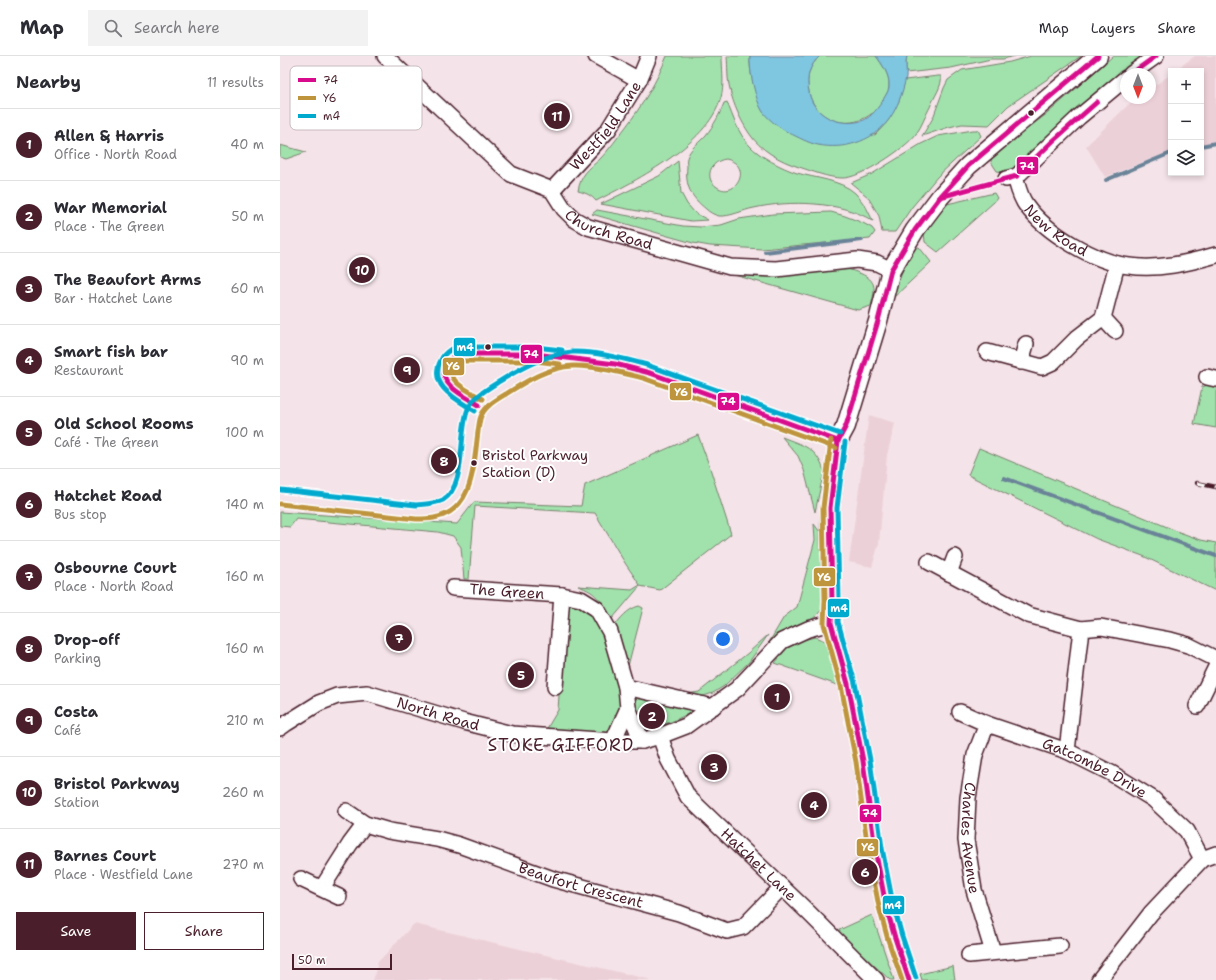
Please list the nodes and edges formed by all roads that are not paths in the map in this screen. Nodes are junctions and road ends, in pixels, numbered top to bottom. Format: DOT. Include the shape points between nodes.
graph roads {
  1 [pos="385,56"];
  2 [pos="596,56"];
  3 [pos="649,56"];
  4 [pos="1098,56"];
  5 [pos="1156,56"];
  6 [pos="396,66"];
  7 [pos="1139,68"];
  8 [pos="639,80"];
  9 [pos="1120,83"];
  10 [pos="422,91"];
  11 [pos="552,190"];
  12 [pos="1216,255"];
  13 [pos="1117,264"];
  14 [pos="891,270"];
  15 [pos="1103,318"];
  16 [pos="1115,331"];
  17 [pos="1026,344"];
  18 [pos="987,352"];
  19 [pos="1021,362"];
  20 [pos="956,557"];
  21 [pos="929,562"];
  22 [pos="949,573"];
  23 [pos="453,588"];
  24 [pos="562,596"];
  25 [pos="831,623"];
  26 [pos="1082,629"];
  27 [pos="1216,659"];
  28 [pos="1216,667"];
  29 [pos="555,687"];
  30 [pos="626,687"];
  31 [pos="1197,706"];
  32 [pos="713,707"];
  33 [pos="628,708"];
  34 [pos="960,712"];
  35 [pos="987,724"];
  36 [pos="280,728"];
  37 [pos="660,736"];
  38 [pos="642,740"];
  39 [pos="613,741"];
  40 [pos="1067,751"];
  41 [pos="346,811"];
  42 [pos="365,824"];
  43 [pos="1209,857"];
  44 [pos="301,879"];
  45 [pos="782,887"];
  46 [pos="322,888"];
  47 [pos="339,897"];
  48 [pos="1060,946"];
  49 [pos="993,952"];
  50 [pos="969,955"];
  51 [pos="876,980"];
  52 [pos="910,980"];
  53 [pos="1099,980"];
  1 -- 6 [label="street"];
  2 -- 8 [label="street"];
  3 -- 8 [label="street, Westfield Lane"];
  4 -- 14 [label="street" via="980,155 957,178 922,220"];
  5 -- 7 [label="street"];
  8 -- 11 [label="street, Westfield Lane" via="608,130"];
  9 -- 13 [label="street, New Road" via="1011,178 1025,204 1041,221 1070,243"];
  10 -- 11 [label="street" via="511,174"];
  11 -- 14 [label="street, Church Road" via="564,209 588,228 730,267 776,269 857,260 876,263"];
  12 -- 13 [label="street, New Road" via="1162,266"];
  13 -- 15 [label="street"];
  14 -- 25 [label="street" via="865,365 846,426 838,441 830,508"];
  15 -- 16 [label="street"];
  15 -- 19 [label="street" via="1077,338 1053,362 1042,367"];
  17 -- 19 [label="street"];
  18 -- 19 [label="street"];
  20 -- 22 [label="street"];
  21 -- 22 [label="street"];
  22 -- 26 [label="street" via="1028,615"];
  23 -- 24 [label="street, The Green"];
  24 -- 29 [label="street, The Green"];
  24 -- 30 [label="street, The Green" via="581,599 597,609 610,632"];
  25 -- 32 [label="street, North Road" via="808,628 782,642 737,689"];
  25 -- 52 [label="street" via="848,684 863,761 886,906"];
  26 -- 27 [label="street" via="1101,627 1157,637 1188,645"];
  26 -- 40 [label="street"];
  28 -- 31 [label="street"];
  30 -- 32 [label="street"];
  30 -- 33 [label="street, The Green"];
  32 -- 37 [label="street, North Road" via="686,726"];
  33 -- 38 [label="street, The Green"];
  33 -- 39 [label="street, The Green"];
  34 -- 35 [label="street, Gatcombe Drive"];
  35 -- 40 [label="street, Gatcombe Drive"];
  35 -- 49 [label="street, Charles Avenue" via="975,755 968,798 966,840 974,890"];
  36 -- 39 [label="street, North Road" via="319,703 336,696 367,693 512,734"];
  37 -- 38 [label="street, North Road"];
  37 -- 45 [label="street, Hatchet Lane" via="668,759 688,797"];
  38 -- 39 [label="street, North Road"];
  40 -- 43 [label="street, Gatcombe Drive" via="1111,773 1153,799 1187,831"];
  41 -- 42 [label="street, Beaufort Crescent"];
  42 -- 45 [label="street, Beaufort Crescent" via="459,845 554,879 679,913 727,931 743,927"];
  42 -- 46 [label="street"];
  43 -- 53 [label="street" via="1150,913"];
  44 -- 46 [label="street"];
  45 -- 51 [label="street, Hatchet Lane"];
  46 -- 47 [label="street"];
  48 -- 49 [label="street"];
  49 -- 50 [label="street"];
}
